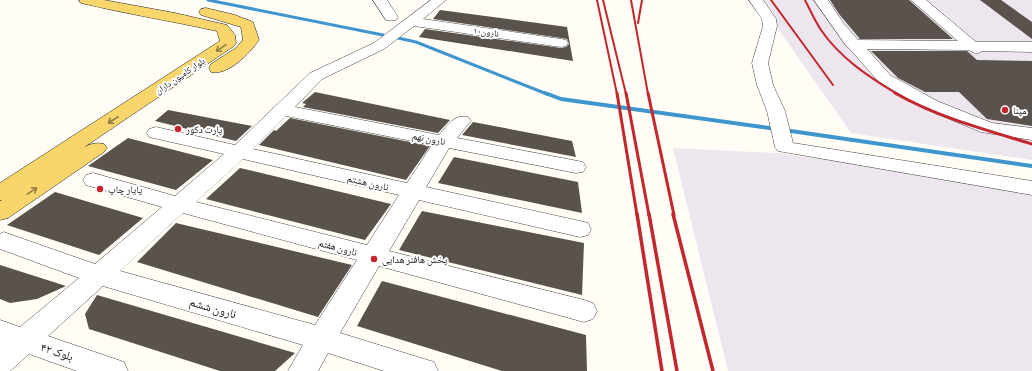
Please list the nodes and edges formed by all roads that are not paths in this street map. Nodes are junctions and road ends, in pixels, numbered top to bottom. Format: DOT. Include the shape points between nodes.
graph roads {
  1 [pos="86,0"];
  2 [pos="150,0"];
  3 [pos="380,0"];
  4 [pos="439,0"];
  5 [pos="756,0"];
  6 [pos="821,0"];
  7 [pos="918,0"];
  8 [pos="124,4"];
  9 [pos="391,17"];
  10 [pos="411,21"];
  11 [pos="561,43"];
  12 [pos="852,44"];
  13 [pos="972,46"];
  14 [pos="1032,47"];
  15 [pos="1032,55"];
  16 [pos="282,110"];
  17 [pos="462,121"];
  18 [pos="156,133"];
  19 [pos="1032,134"];
  20 [pos="444,141"];
  21 [pos="238,153"];
  22 [pos="576,167"];
  23 [pos="93,180"];
  24 [pos="1032,188"];
  25 [pos="413,192"];
  26 [pos="0,193"];
  27 [pos="180,205"];
  28 [pos="0,212"];
  29 [pos="580,229"];
  30 [pos="4,241"];
  31 [pos="373,256"];
  32 [pos="98,275"];
  33 [pos="584,311"];
  34 [pos="12,337"];
  35 [pos="322,339"];
  36 [pos="0,362"];
  37 [pos="114,371"];
  38 [pos="302,371"];
  39 [pos="424,371"];
  1 -- 8 [label="main road, بلوار کامیون داران"];
  28 -- 2 [label="main road, بلوار کامیون داران, one-way" via="231,59 251,40 248,25 241,21"];
  3 -- 9 [label="lane"];
  4 -- 10 [label="lane"];
  5 -- 24 [label="lane" via="769,19 770,26 760,63 785,147"];
  6 -- 12 [label="lane"];
  7 -- 13 [label="lane"];
  8 -- 26 [label="main road, بلوار کامیون داران, one-way" via="222,28 227,35 228,43"];
  10 -- 11 [label="lane, نارون۱۰"];
  10 -- 16 [label="lane" via="379,46 316,76"];
  12 -- 13 [label="lane"];
  12 -- 19 [label="lane" via="884,78 931,105 988,128"];
  13 -- 14 [label="lane"];
  13 -- 15 [label="lane" via="981,54"];
  16 -- 20 [label="lane, نارون نهم"];
  16 -- 21 [label="lane"];
  17 -- 20 [label="lane"];
  18 -- 21 [label="lane, نارون هشتم"];
  20 -- 22 [label="lane, نارون نهم"];
  20 -- 25 [label="lane"];
  21 -- 25 [label="lane, نارون هشتم"];
  21 -- 27 [label="lane"];
  23 -- 27 [label="lane, نارون هفتم"];
  25 -- 29 [label="lane, نارون هشتم"];
  25 -- 31 [label="lane"];
  27 -- 31 [label="lane, نارون هفتم"];
  27 -- 32 [label="lane"];
  30 -- 32 [label="lane, نارون ششم"];
  31 -- 33 [label="lane, نارون هفتم"];
  31 -- 35 [label="lane"];
  32 -- 34 [label="lane"];
  32 -- 35 [label="lane, نارون ششم"];
  34 -- 36 [label="lane"];
  34 -- 37 [label="lane, بلوک ۴۲"];
  35 -- 38 [label="lane"];
  35 -- 39 [label="lane, نارون ششم"];
}
